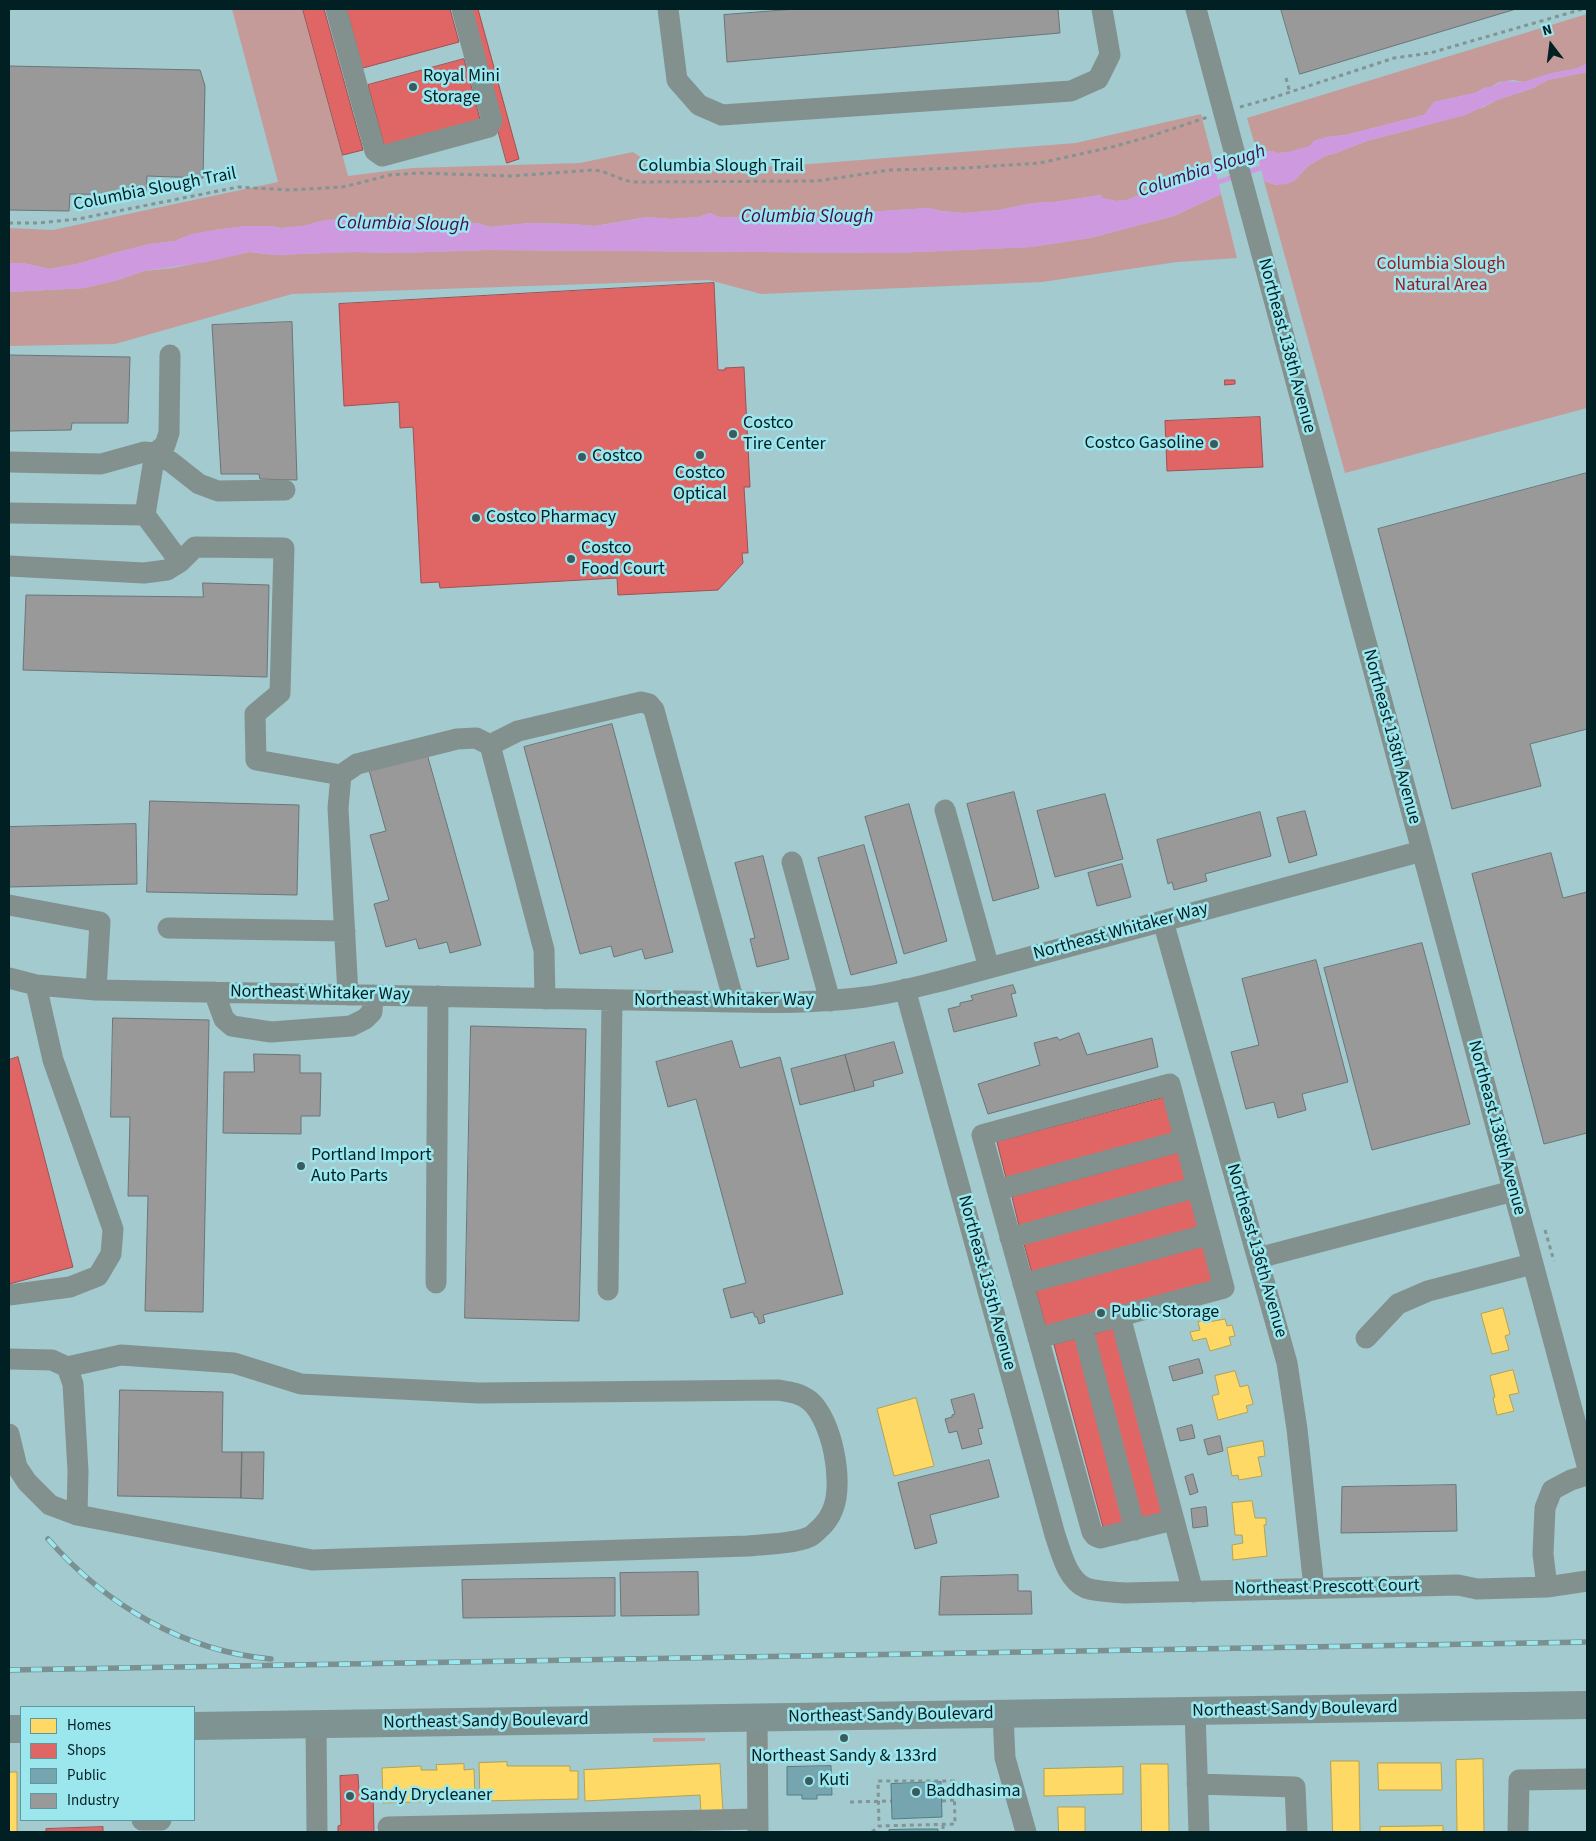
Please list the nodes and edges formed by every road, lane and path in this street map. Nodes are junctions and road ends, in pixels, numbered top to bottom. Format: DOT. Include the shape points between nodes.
graph roads {
  1 [pos="336,9"];
  2 [pos="462,9"];
  3 [pos="668,9"];
  4 [pos="1102,9"];
  5 [pos="1196,9"];
  6 [pos="1582,9"];
  7 [pos="1286,78"];
  8 [pos="1290,93"];
  9 [pos="1224,112"];
  10 [pos="9,223"];
  11 [pos="170,355"];
  12 [pos="155,453"];
  13 [pos="9,462"];
  14 [pos="285,490"];
  15 [pos="9,513"];
  16 [pos="145,515"];
  17 [pos="180,562"];
  18 [pos="9,566"];
  19 [pos="490,745"];
  20 [pos="341,774"];
  21 [pos="944,810"];
  22 [pos="1422,852"];
  23 [pos="792,862"];
  24 [pos="9,905"];
  25 [pos="1163,921"];
  26 [pos="168,928"];
  27 [pos="344,931"];
  28 [pos="989,968"];
  29 [pos="9,978"];
  30 [pos="36,985"];
  31 [pos="905,989"];
  32 [pos="96,990"];
  33 [pos="214,992"];
  34 [pos="348,995"];
  35 [pos="373,995"];
  36 [pos="438,996"];
  37 [pos="545,998"];
  38 [pos="612,1000"];
  39 [pos="830,1001"];
  40 [pos="734,1002"];
  41 [pos="1185,1140"];
  42 [pos="1197,1187"];
  43 [pos="997,1190"];
  44 [pos="1513,1191"];
  45 [pos="1210,1234"];
  46 [pos="1010,1238"];
  47 [pos="1258,1258"];
  48 [pos="1532,1264"];
  49 [pos="436,1283"];
  50 [pos="1023,1284"];
  51 [pos="608,1290"];
  52 [pos="9,1295"];
  53 [pos="1120,1316"];
  54 [pos="1082,1326"];
  55 [pos="1038,1338"];
  56 [pos="1366,1338"];
  57 [pos="9,1358"];
  58 [pos="67,1367"];
  59 [pos="9,1434"];
  60 [pos="1587,1465"];
  61 [pos="1587,1475"];
  62 [pos="77,1515"];
  63 [pos="1173,1520"];
  64 [pos="1135,1530"];
  65 [pos="1071,1575"];
  66 [pos="1587,1581"];
  67 [pos="1547,1587"];
  68 [pos="1314,1588"];
  69 [pos="1193,1592"];
  70 [pos="1587,1705"];
  71 [pos="1195,1711"];
  72 [pos="1003,1715"];
  73 [pos="757,1718"];
  74 [pos="316,1725"];
  75 [pos="195,1726"];
  76 [pos="1587,1779"];
  77 [pos="1197,1784"];
  78 [pos="954,1800"];
  79 [pos="878,1801"];
  80 [pos="891,1801"];
  81 [pos="942,1801"];
  82 [pos="850,1802"];
  83 [pos="758,1825"];
  84 [pos="943,1825"];
  85 [pos="388,1826"];
  86 [pos="879,1826"];
  87 [pos="613,1827"];
  88 [pos="442,1829"];
  89 [pos="317,1832"];
  90 [pos="872,1832"];
  91 [pos="943,1832"];
  92 [pos="1026,1832"];
  93 [pos="1199,1832"];
  94 [pos="1297,1832"];
  95 [pos="1518,1832"];
  1 -- 2 [label="street" via="375,151 382,156 489,127 492,121"];
  3 -- 4 [label="street" via="677,80 699,105 722,115 1071,91 1098,79 1110,56"];
  5 -- 9 [label="street, Northeast 138th Avenue"];
  6 -- 8 [label="path, Columbia Slough Trail" via="1430,52 1394,58"];
  7 -- 8 [label="path"];
  8 -- 9 [label="path, Columbia Slough Trail"];
  9 -- 10 [label="path, Columbia Slough Trail" via="1112,147 1040,163 890,170 808,181 636,182 594,170 511,176 420,173 390,175 333,188 238,187 78,219"];
  9 -- 22 [label="street, Northeast 138th Avenue"];
  11 -- 12 [label="street" via="169,433 165,446"];
  12 -- 13 [label="street" via="144,452 101,464"];
  12 -- 14 [label="street" via="199,484 218,491"];
  12 -- 16 [label="street"];
  15 -- 16 [label="street"];
  16 -- 17 [label="street"];
  17 -- 18 [label="street" via="167,570 144,573"];
  17 -- 20 [label="street" via="194,547 284,548 280,693 255,714 256,760"];
  19 -- 20 [label="street" via="476,738 457,739 357,764"];
  19 -- 37 [label="street" via="544,950"];
  19 -- 40 [label="street" via="518,731 641,702 649,704 654,710"];
  20 -- 27 [label="street" via="338,808"];
  21 -- 28 [label="street"];
  22 -- 25 [label="street, Northeast Whitaker Way"];
  22 -- 44 [label="street, Northeast 138th Avenue"];
  23 -- 39 [label="street"];
  24 -- 32 [label="street" via="100,922"];
  25 -- 28 [label="street, Northeast Whitaker Way"];
  25 -- 47 [label="street, Northeast 136th Avenue"];
  26 -- 27 [label="street"];
  27 -- 34 [label="street"];
  28 -- 31 [label="street, Northeast Whitaker Way"];
  29 -- 30 [label="street, Northeast Whitaker Way"];
  30 -- 32 [label="street, Northeast Whitaker Way"];
  30 -- 52 [label="street" via="53,1060 113,1229 110,1254 98,1276 70,1287"];
  31 -- 39 [label="street, Northeast Whitaker Way"];
  31 -- 65 [label="street, Northeast 135th Avenue" via="1054,1535"];
  32 -- 33 [label="street, Northeast Whitaker Way"];
  33 -- 34 [label="street, Northeast Whitaker Way"];
  33 -- 35 [label="street" via="224,1019 232,1026 271,1032 350,1026 366,1019 372,1012"];
  34 -- 35 [label="street, Northeast Whitaker Way"];
  35 -- 36 [label="street, Northeast Whitaker Way"];
  36 -- 37 [label="street, Northeast Whitaker Way"];
  36 -- 49 [label="street"];
  37 -- 38 [label="street, Northeast Whitaker Way"];
  38 -- 40 [label="street, Northeast Whitaker Way"];
  38 -- 51 [label="street"];
  39 -- 40 [label="street, Northeast Whitaker Way"];
  41 -- 42 [label="street"];
  41 -- 43 [label="street"];
  41 -- 43 [label="street" via="1170,1084 982,1135"];
  42 -- 45 [label="street"];
  42 -- 46 [label="street"];
  43 -- 46 [label="street"];
  44 -- 47 [label="street"];
  44 -- 48 [label="street, Northeast 138th Avenue"];
  45 -- 50 [label="street"];
  45 -- 53 [label="street" via="1224,1288"];
  46 -- 50 [label="street"];
  47 -- 68 [label="street, Northeast 136th Avenue" via="1287,1363"];
  48 -- 56 [label="street" via="1428,1291 1398,1304"];
  48 -- 60 [label="street, Northeast 138th Avenue"];
  50 -- 55 [label="street"];
  53 -- 54 [label="street"];
  53 -- 63 [label="street"];
  54 -- 55 [label="street"];
  54 -- 64 [label="street"];
  55 -- 64 [label="street" via="1092,1532 1100,1538"];
  57 -- 58 [label="street" via="52,1360"];
  58 -- 62 [label="street" via="73,1384"];
  58 -- 62 [label="street" via="122,1355 234,1363 301,1384 479,1393 778,1390 799,1393 812,1402 826,1424 838,1484 833,1508 823,1526 809,1537 748,1546 312,1560"];
  59 -- 62 [label="street" via="17,1467 27,1482 50,1505"];
  61 -- 67 [label="street" via="1552,1490 1545,1508 1543,1554"];
  63 -- 64 [label="street"];
  63 -- 69 [label="street"];
  65 -- 69 [label="street, Northeast Prescott Court" via="1085,1587 1101,1591"];
  66 -- 67 [label="street, Northeast Prescott Court"];
  67 -- 68 [label="street, Northeast Prescott Court"];
  68 -- 69 [label="street, Northeast Prescott Court"];
  70 -- 71 [label="main road, Northeast Sandy Boulevard"];
  71 -- 72 [label="main road, Northeast Sandy Boulevard"];
  71 -- 77 [label="street"];
  72 -- 73 [label="main road, Northeast Sandy Boulevard"];
  72 -- 92 [label="street" via="1005,1758"];
  73 -- 74 [label="main road, Northeast Sandy Boulevard"];
  73 -- 83 [label="street"];
  74 -- 75 [label="main road, Northeast Sandy Boulevard"];
  74 -- 89 [label="street"];
  76 -- 95 [label="street" via="1519,1780"];
  77 -- 93 [label="street"];
  77 -- 94 [label="street" via="1295,1787"];
  78 -- 79 [label="path" via="954,1781 878,1781"];
  78 -- 81 [label="path"];
  78 -- 84 [label="path" via="955,1824"];
  79 -- 80 [label="path"];
  79 -- 82 [label="path"];
  79 -- 86 [label="path"];
  83 -- 87 [label="street"];
  84 -- 86 [label="path"];
  84 -- 91 [label="path"];
  85 -- 88 [label="street"];
  86 -- 90 [label="path"];
  87 -- 88 [label="street"];
}
